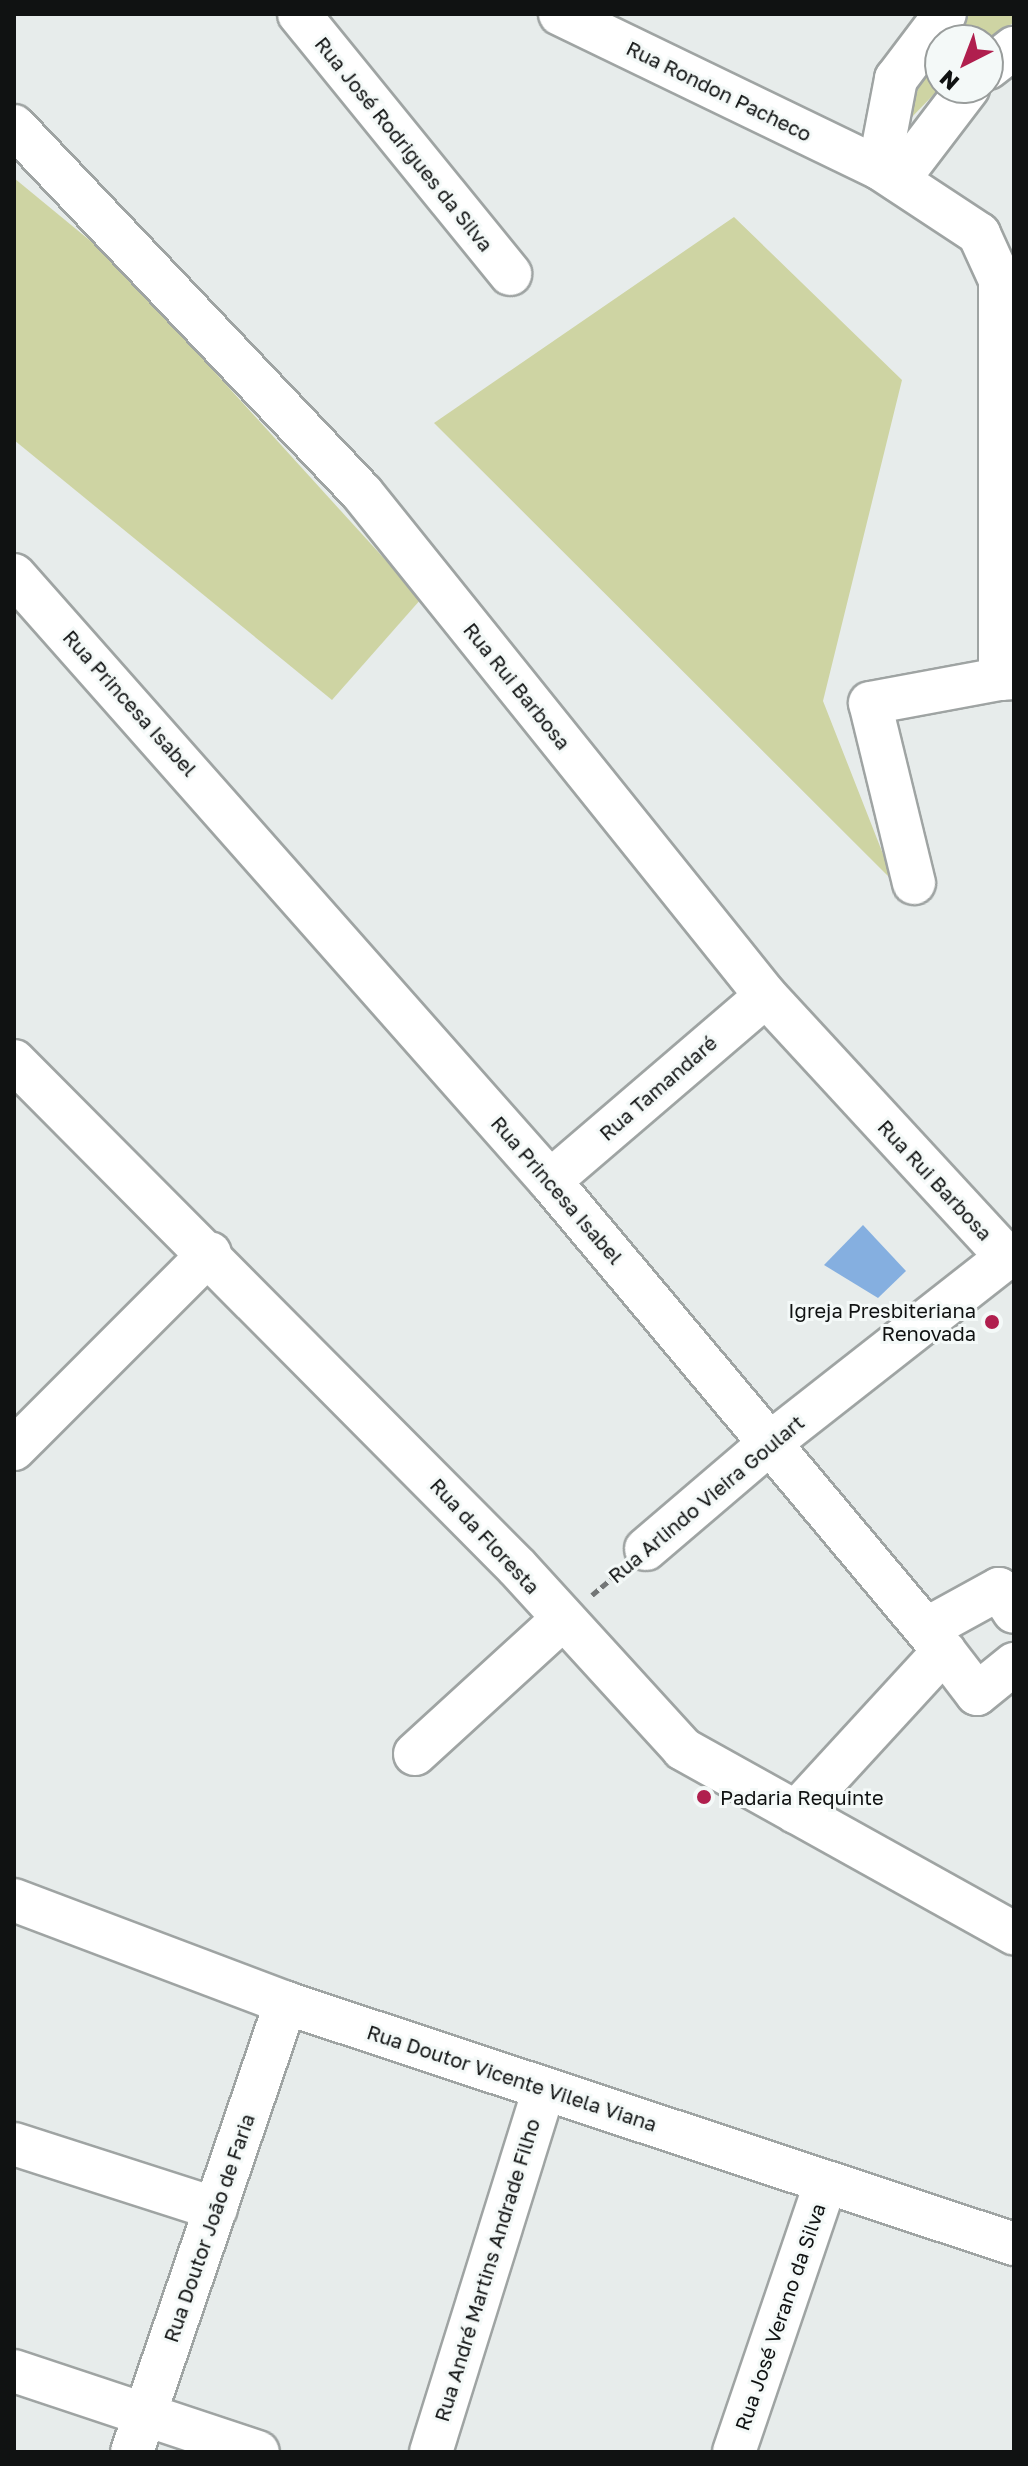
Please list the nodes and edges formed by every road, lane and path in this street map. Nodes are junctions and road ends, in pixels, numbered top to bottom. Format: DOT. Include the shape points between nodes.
graph roads {
  1 [pos="299,14"];
  2 [pos="560,14"];
  3 [pos="945,14"];
  4 [pos="953,104"];
  5 [pos="14,126"];
  6 [pos="888,174"];
  7 [pos="510,274"];
  8 [pos="14,575"];
  9 [pos="1007,678"];
  10 [pos="914,883"];
  11 [pos="766,996"];
  12 [pos="14,1061"];
  13 [pos="550,1181"];
  14 [pos="210,1253"];
  15 [pos="1010,1257"];
  16 [pos="770,1443"];
  17 [pos="14,1449"];
  18 [pos="646,1549"];
  19 [pos="1014,1612"];
  20 [pos="562,1620"];
  21 [pos="936,1640"];
  22 [pos="1014,1664"];
  23 [pos="415,1754"];
  24 [pos="796,1812"];
  25 [pos="14,1900"];
  26 [pos="1014,1933"];
  27 [pos="286,2003"];
  28 [pos="544,2089"];
  29 [pos="14,2144"];
  30 [pos="826,2182"];
  31 [pos="216,2209"];
  32 [pos="1014,2244"];
  33 [pos="14,2371"];
  34 [pos="139,2433"];
  35 [pos="258,2452"];
  36 [pos="431,2452"];
  37 [pos="734,2452"];
  1 -- 7 [label="street, Rua José Rodrigues da Silva"];
  2 -- 6 [label="street, Rua Rondon Pacheco"];
  3 -- 6 [label="street" via="896,79"];
  4 -- 6 [label="street"];
  5 -- 11 [label="street, Rua Rui Barbosa" via="362,493"];
  6 -- 9 [label="street, Rua Rondon Pacheco" via="979,234 1000,280"];
  8 -- 13 [label="street, Rua Princesa Isabel"];
  9 -- 10 [label="street" via="870,703"];
  11 -- 13 [label="street, Rua Tamandaré"];
  11 -- 15 [label="street, Rua Rui Barbosa"];
  12 -- 14 [label="street, Rua da Floresta"];
  13 -- 16 [label="street, Rua Princesa Isabel"];
  14 -- 17 [label="street"];
  14 -- 20 [label="street, Rua da Floresta" via="517,1567"];
  15 -- 16 [label="street, Rua Arlindo Vieira Goulart"];
  16 -- 18 [label="street, Rua Arlindo Vieira Goulart"];
  16 -- 21 [label="street, Rua Princesa Isabel"];
  18 -- 20 [label="path, Rua Arlindo Vieira Goulart"];
  19 -- 21 [label="street" via="999,1589"];
  20 -- 23 [label="street"];
  20 -- 24 [label="street, Rua da Floresta" via="683,1749"];
  21 -- 22 [label="street, Rua Princesa Isabel" via="977,1694"];
  21 -- 24 [label="street"];
  24 -- 26 [label="street, Rua da Floresta"];
  25 -- 27 [label="street, Rua Doutor Vicente Vilela Viana"];
  27 -- 28 [label="street, Rua Doutor Vicente Vilela Viana"];
  27 -- 31 [label="street, Rua Doutor João de Faria"];
  28 -- 30 [label="street, Rua Doutor Vicente Vilela Viana"];
  28 -- 36 [label="street, Rua André Martins Andrade Filho"];
  29 -- 31 [label="street"];
  30 -- 32 [label="street, Rua Doutor Vicente Vilela Viana"];
  30 -- 37 [label="street, Rua José Verano da Silva"];
  31 -- 34 [label="street, Rua Doutor João de Faria"];
  33 -- 34 [label="street"];
  34 -- 35 [label="street"];
}
